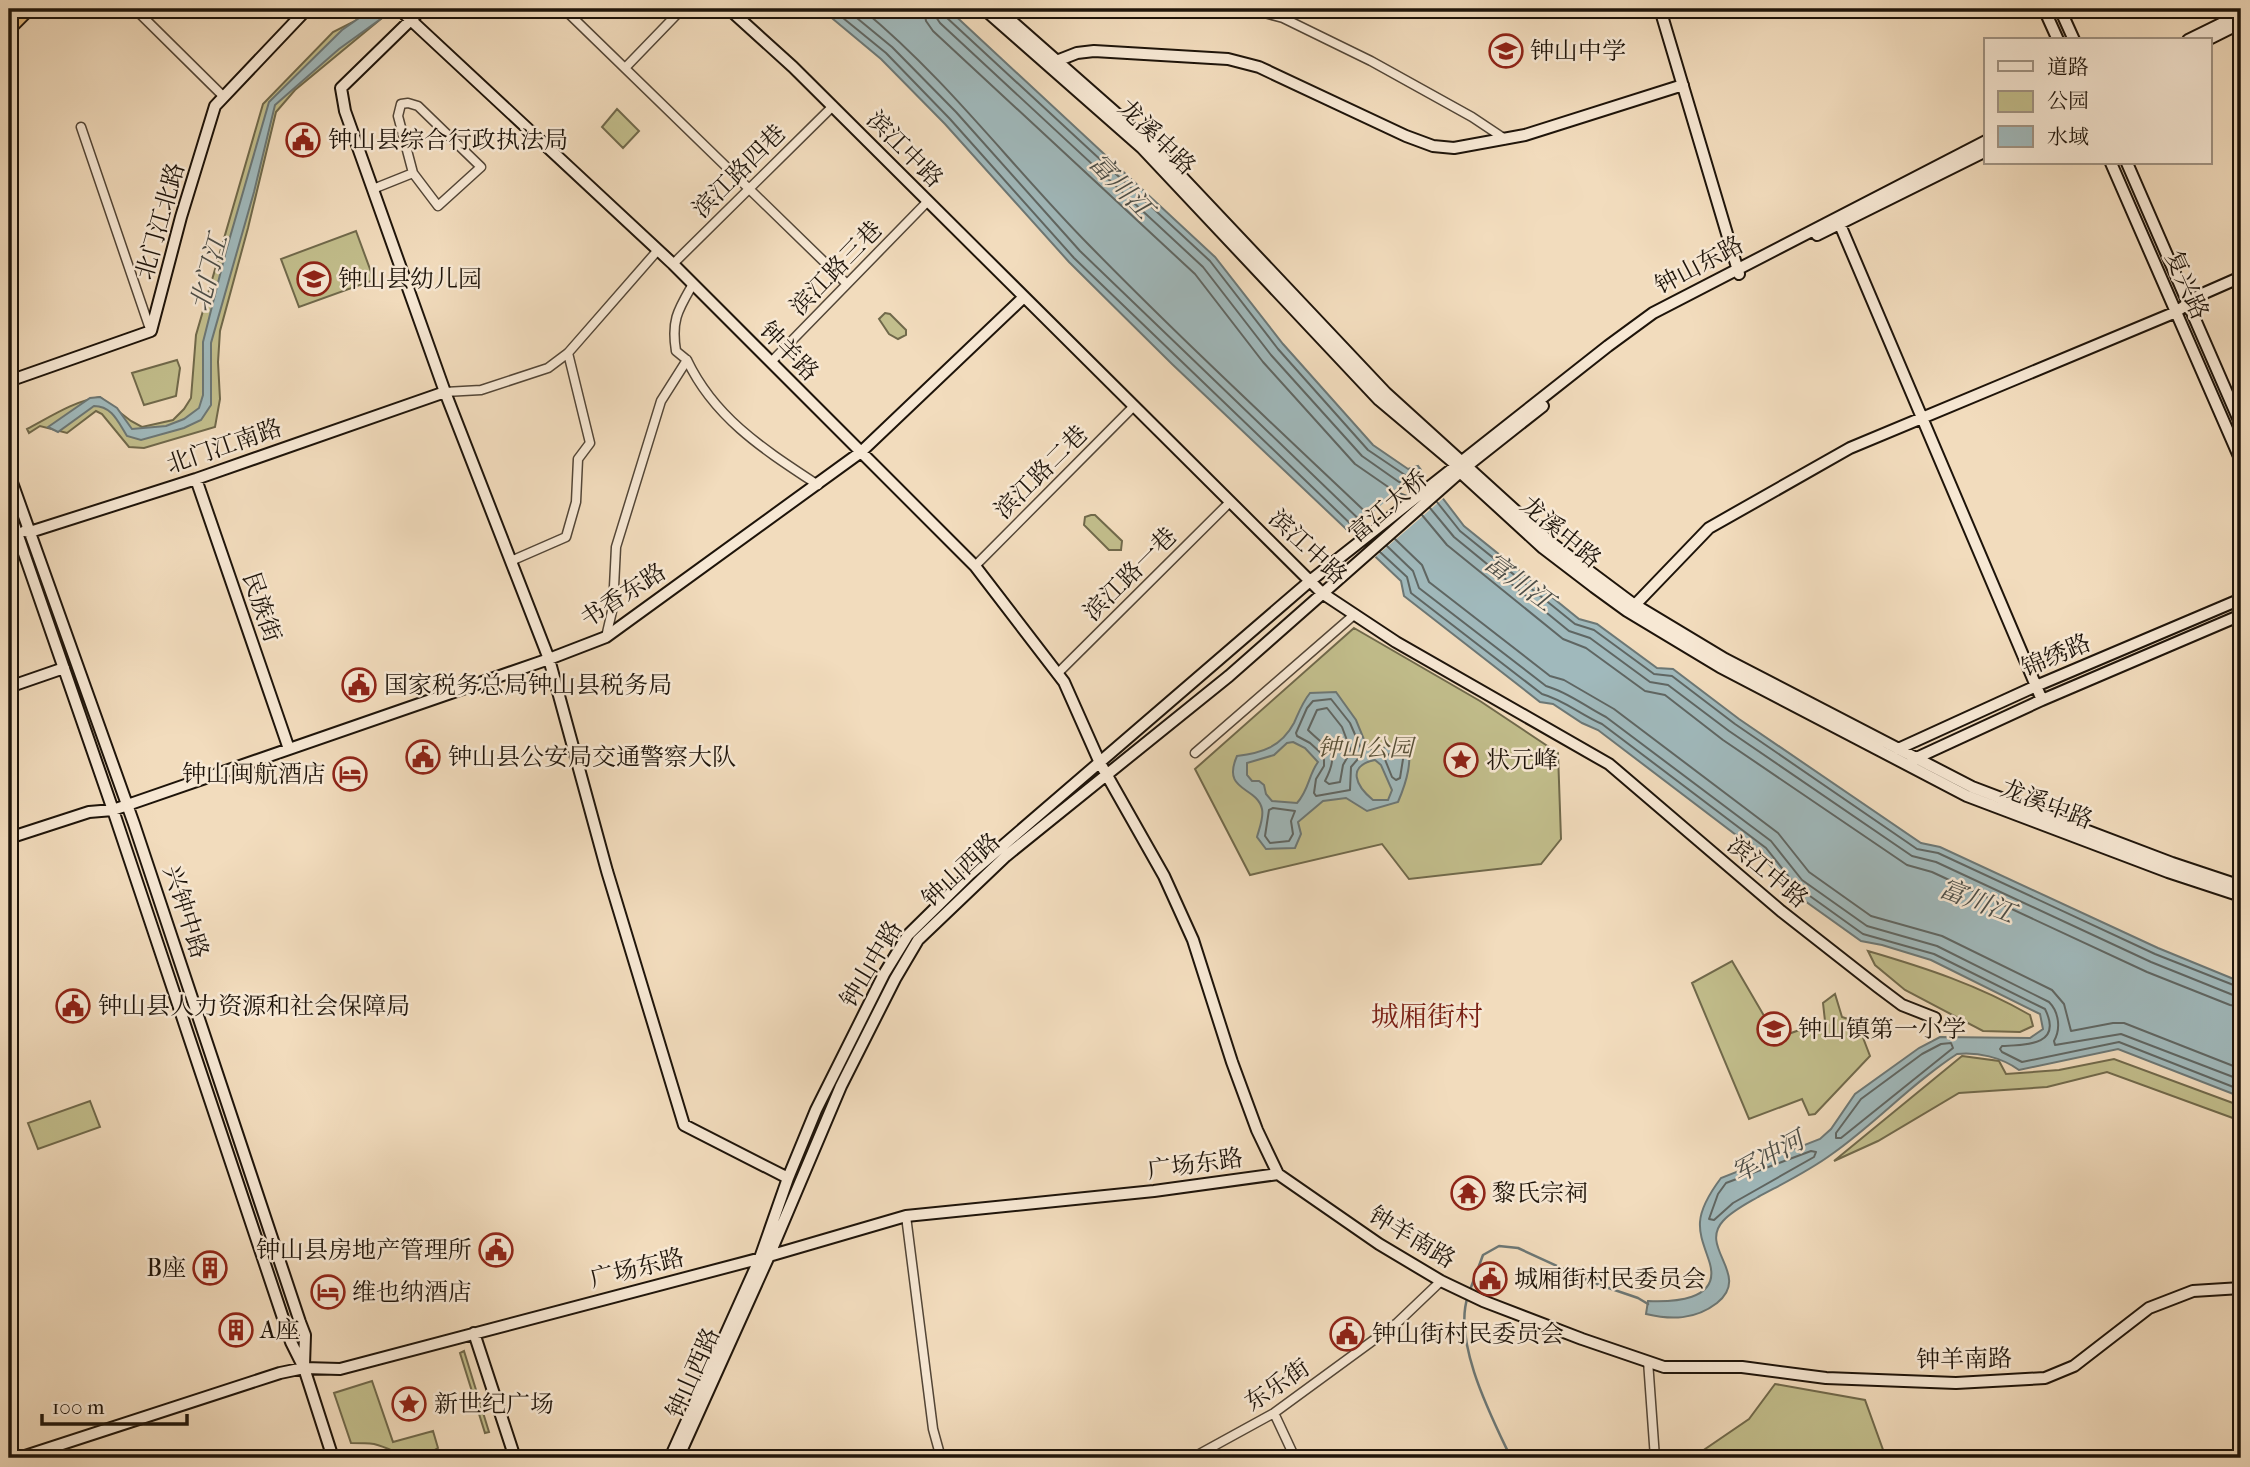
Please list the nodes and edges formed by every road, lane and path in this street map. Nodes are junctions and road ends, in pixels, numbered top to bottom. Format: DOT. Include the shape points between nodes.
graph roads {
  1 [pos="27,9"];
  2 [pos="135,9"];
  3 [pos="307,9"];
  4 [pos="399,9"];
  5 [pos="422,9"];
  6 [pos="564,9"];
  7 [pos="682,9"];
  8 [pos="729,9"];
  9 [pos="984,9"];
  10 [pos="998,9"];
  11 [pos="1214,9"];
  12 [pos="1660,9"];
  13 [pos="2043,9"];
  14 [pos="2060,9"];
  15 [pos="2241,14"];
  16 [pos="411,19"];
  17 [pos="2241,23"];
  18 [pos="9,27"];
  19 [pos="2056,38"];
  20 [pos="2073,38"];
  21 [pos="2192,38"];
  22 [pos="2211,38"];
  23 [pos="1052,63"];
  24 [pos="625,68"];
  25 [pos="1683,85"];
  26 [pos="224,97"];
  27 [pos="833,106"];
  28 [pos="81,127"];
  29 [pos="1505,139"];
  30 [pos="1984,142"];
  31 [pos="1984,152"];
  32 [pos="2111,164"];
  33 [pos="2127,164"];
  34 [pos="413,173"];
  35 [pos="749,188"];
  36 [pos="373,189"];
  37 [pos="928,201"];
  38 [pos="1838,220"];
  39 [pos="658,250"];
  40 [pos="673,264"];
  41 [pos="1739,272"];
  42 [pos="2241,277"];
  43 [pos="693,284"];
  44 [pos="847,284"];
  45 [pos="1024,297"];
  46 [pos="2188,303"];
  47 [pos="2176,312"];
  48 [pos="151,331"];
  49 [pos="568,353"];
  50 [pos="687,360"];
  51 [pos="771,362"];
  52 [pos="9,381"];
  53 [pos="445,392"];
  54 [pos="1134,406"];
  55 [pos="1922,416"];
  56 [pos="2241,425"];
  57 [pos="861,452"];
  58 [pos="2241,461"];
  59 [pos="1461,465"];
  60 [pos="9,474"];
  61 [pos="196,479"];
  62 [pos="818,485"];
  63 [pos="1230,502"];
  64 [pos="9,510"];
  65 [pos="12,530"];
  66 [pos="30,532"];
  67 [pos="1337,559"];
  68 [pos="511,561"];
  69 [pos="975,566"];
  70 [pos="1343,573"];
  71 [pos="1310,581"];
  72 [pos="1322,593"];
  73 [pos="2241,598"];
  74 [pos="1632,608"];
  75 [pos="1355,614"];
  76 [pos="2241,615"];
  77 [pos="606,637"];
  78 [pos="549,659"];
  79 [pos="64,668"];
  80 [pos="1057,674"];
  81 [pos="2036,686"];
  82 [pos="9,687"];
  83 [pos="2042,700"];
  84 [pos="289,749"];
  85 [pos="1900,749"];
  86 [pos="1195,753"];
  87 [pos="1889,753"];
  88 [pos="1912,760"];
  89 [pos="1100,763"];
  90 [pos="1107,773"];
  91 [pos="127,805"];
  92 [pos="113,810"];
  93 [pos="10,834"];
  94 [pos="2241,886"];
  95 [pos="2241,896"];
  96 [pos="1936,1018"];
  97 [pos="1278,1174"];
  98 [pos="788,1178"];
  99 [pos="906,1216"];
  100 [pos="764,1257"];
  101 [pos="1441,1281"];
  102 [pos="2241,1287"];
  103 [pos="474,1333"];
  104 [pos="1648,1361"];
  105 [pos="304,1368"];
  106 [pos="1274,1413"];
  107 [pos="19,1458"];
  108 [pos="334,1458"];
  109 [pos="515,1458"];
  110 [pos="670,1458"];
  111 [pos="678,1458"];
  112 [pos="941,1458"];
  113 [pos="1192,1458"];
  114 [pos="1295,1458"];
  115 [pos="1654,1458"];
  1 -- 18 [label="highway"];
  2 -- 26 [label="street"];
  3 -- 26 [label="main road, 北门江北路"];
  4 -- 16 [label="main road, 钟羊路"];
  5 -- 16 [label="main road"];
  6 -- 24 [label="street"];
  7 -- 24 [label="street"];
  8 -- 27 [label="main road, 滨江中路"];
  9 -- 23 [label="main road, 龙溪中路"];
  10 -- 23 [label="main road, 龙溪中路"];
  11 -- 29 [label="street" via="1283,18 1382,67"];
  12 -- 25 [label="main road"];
  13 -- 19 [label="main road"];
  14 -- 20 [label="main road"];
  15 -- 21 [label="main road"];
  16 -- 36 [label="main road" via="341,88"];
  16 -- 39 [label="main road, 钟羊路"];
  17 -- 22 [label="main road"];
  23 -- 29 [label="main road" via="1094,51 1228,59 1287,78 1433,146 1454,148"];
  23 -- 59 [label="main road, 龙溪中路" via="1149,142 1386,393"];
  24 -- 35 [label="street"];
  25 -- 29 [label="main road"];
  25 -- 41 [label="main road"];
  26 -- 48 [label="main road, 北门江北路" via="215,106"];
  27 -- 35 [label="street, 滨江路四巷"];
  27 -- 37 [label="main road, 滨江中路"];
  28 -- 48 [label="street"];
  30 -- 38 [label="main road, 钟山东路"];
  31 -- 38 [label="main road, 钟山东路"];
  32 -- 47 [label="main road, 复兴路"];
  33 -- 46 [label="main road, 复兴路"];
  34 -- 34 [label="street" via="398,117 401,104 408,103 418,107 481,167 438,206"];
  34 -- 36 [label="street"];
  35 -- 40 [label="street, 滨江路四巷"];
  35 -- 44 [label="street"];
  36 -- 53 [label="main road"];
  37 -- 44 [label="street, 滨江路三巷"];
  37 -- 45 [label="main road, 滨江中路"];
  38 -- 41 [label="main road, 钟山东路"];
  38 -- 55 [label="main road"];
  39 -- 40 [label="main road, 钟羊路"];
  39 -- 49 [label="street"];
  40 -- 43 [label="main road, 钟羊路"];
  41 -- 59 [label="main road, 钟山东路" via="1653,313"];
  42 -- 46 [label="main road"];
  43 -- 50 [label="street" via="676,314 673,330 676,351"];
  43 -- 51 [label="main road, 钟羊路"];
  44 -- 51 [label="street, 滨江路三巷"];
  45 -- 54 [label="main road, 滨江中路"];
  45 -- 57 [label="main road, 书香东路"];
  46 -- 47 [label="main road"];
  46 -- 56 [label="main road, 复兴路"];
  47 -- 55 [label="main road"];
  47 -- 58 [label="main road, 复兴路"];
  48 -- 52 [label="main road"];
  49 -- 53 [label="street" via="548,368 481,390"];
  49 -- 68 [label="street" via="590,443 578,459 576,502 566,537"];
  50 -- 62 [label="street" via="698,384 731,422"];
  50 -- 77 [label="street" via="661,401 616,547"];
  51 -- 57 [label="main road, 钟羊路"];
  53 -- 61 [label="main road, 北门江南路"];
  53 -- 68 [label="main road"];
  54 -- 63 [label="main road, 滨江中路"];
  54 -- 69 [label="street, 滨江路二巷"];
  55 -- 74 [label="main road" via="1850,448 1709,528"];
  55 -- 81 [label="main road"];
  57 -- 62 [label="main road, 书香东路"];
  57 -- 69 [label="main road, 钟羊路"];
  59 -- 67 [label="main road, 富江大桥"];
  59 -- 70 [label="main road, 富江大桥"];
  59 -- 74 [label="main road, 龙溪中路" via="1543,548"];
  60 -- 66 [label="main road, 兴钟中路"];
  61 -- 66 [label="main road, 北门江南路"];
  61 -- 84 [label="main road, 民族街"];
  62 -- 77 [label="main road, 书香东路"];
  63 -- 71 [label="main road, 滨江中路"];
  63 -- 80 [label="street, 滨江路一巷"];
  64 -- 65 [label="main road, 兴钟中路"];
  65 -- 66 [label="main road, 北门江南路"];
  65 -- 79 [label="main road, 兴钟中路"];
  66 -- 91 [label="main road, 兴钟中路"];
  67 -- 71 [label="main road, 钟山中路"];
  68 -- 78 [label="main road"];
  69 -- 80 [label="main road, 钟羊路"];
  70 -- 72 [label="main road, 钟山西路"];
  71 -- 72 [label="main road, 滨江中路"];
  71 -- 89 [label="main road, 钟山中路"];
  72 -- 75 [label="main road, 滨江中路"];
  72 -- 90 [label="main road, 钟山西路" via="1229,676"];
  73 -- 81 [label="main road, 锦绣路"];
  74 -- 85 [label="main road, 龙溪中路"];
  74 -- 87 [label="main road, 龙溪中路" via="1720,667"];
  75 -- 86 [label="street"];
  75 -- 96 [label="main road, 滨江中路" via="1609,764 1878,987 1902,1005"];
  76 -- 83 [label="main road, 锦绣路"];
  77 -- 78 [label="main road, 书香东路"];
  78 -- 84 [label="main road, 书香东路"];
  78 -- 98 [label="main road" via="684,1125"];
  79 -- 82 [label="main road"];
  79 -- 92 [label="main road, 兴钟中路"];
  80 -- 89 [label="main road, 钟羊路"];
  81 -- 83 [label="main road"];
  81 -- 85 [label="main road, 锦绣路"];
  83 -- 88 [label="main road, 锦绣路"];
  84 -- 91 [label="main road, 书香东路"];
  85 -- 87 [label="main road, 锦绣路"];
  85 -- 88 [label="main road, 龙溪中路"];
  87 -- 88 [label="main road, 龙溪中路"];
  88 -- 94 [label="main road, 龙溪中路" via="2026,810"];
  88 -- 95 [label="main road, 龙溪中路" via="1967,796"];
  89 -- 90 [label="main road, 钟羊南路"];
  89 -- 98 [label="main road, 钟山中路" via="970,874 908,935 828,1086"];
  90 -- 97 [label="main road, 钟羊南路" via="1164,876 1193,940 1257,1130"];
  90 -- 100 [label="main road, 钟山西路" via="1006,856 918,940 841,1086"];
  91 -- 92 [label="main road, 书香东路"];
  91 -- 105 [label="main road, 兴钟中路" via="304,1335"];
  92 -- 93 [label="main road, 书香东路" via="89,811"];
  92 -- 105 [label="main road, 兴钟中路" via="291,1342"];
  97 -- 99 [label="main road, 广场东路"];
  97 -- 101 [label="main road, 钟羊南路"];
  98 -- 100 [label="main road, 钟山中路"];
  99 -- 100 [label="main road, 广场东路"];
  99 -- 112 [label="street" via="933,1429"];
  100 -- 103 [label="main road, 广场东路"];
  100 -- 110 [label="main road, 钟山中路"];
  100 -- 111 [label="main road, 钟山西路"];
  101 -- 104 [label="main road, 钟羊南路" via="1483,1301"];
  101 -- 106 [label="street, 东乐街" via="1397,1323"];
  102 -- 104 [label="main road, 钟羊南路" via="2193,1291 2149,1308 2074,1366 2045,1378 1956,1383 1826,1378 1742,1367 1664,1367"];
  103 -- 105 [label="main road, 广场东路" via="340,1369"];
  103 -- 109 [label="main road"];
  104 -- 115 [label="street"];
  105 -- 107 [label="main road, 广场东路"];
  105 -- 108 [label="main road, 兴钟中路"];
  106 -- 113 [label="street, 东乐街"];
  106 -- 114 [label="street"];
}
